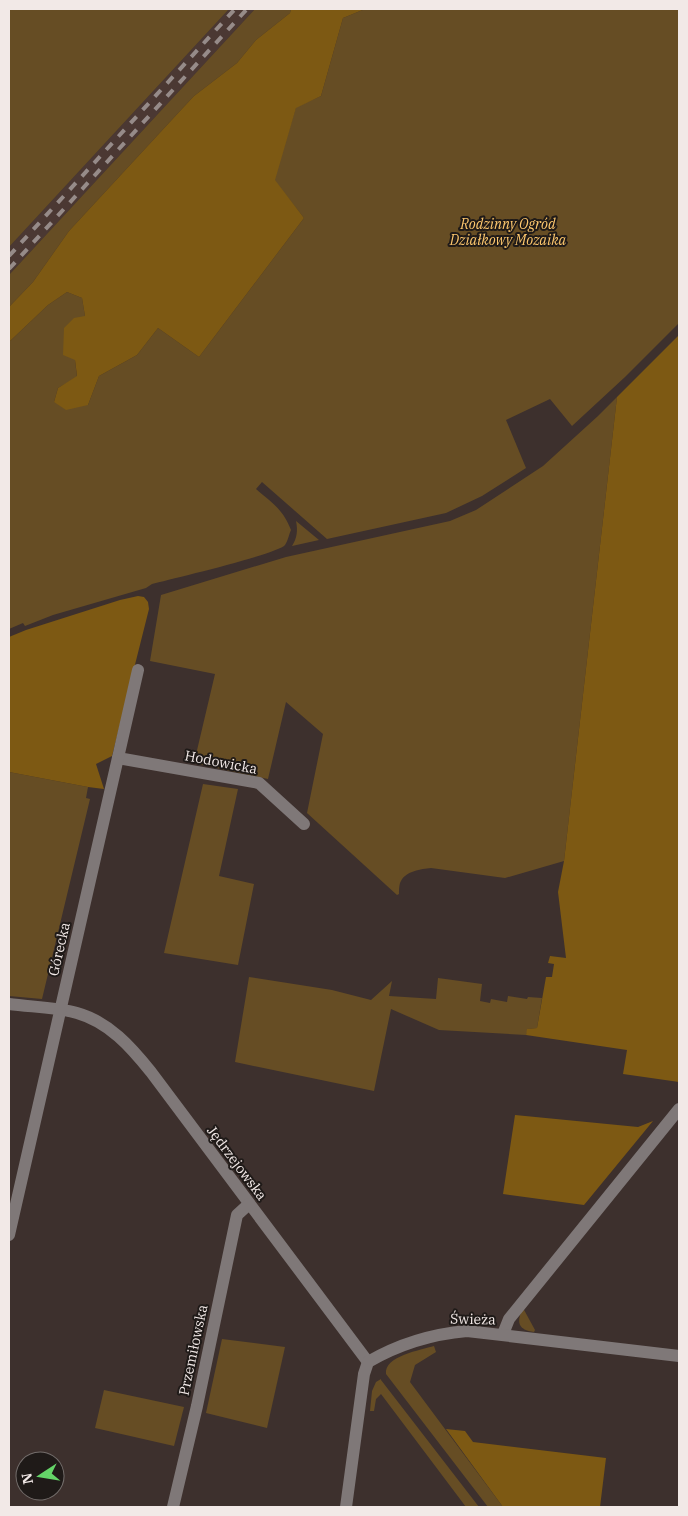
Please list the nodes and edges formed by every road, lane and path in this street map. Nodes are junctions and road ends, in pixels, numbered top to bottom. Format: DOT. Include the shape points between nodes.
graph roads {
  1 [pos="138,670"];
  2 [pos="118,758"];
  3 [pos="304,824"];
  4 [pos="9,1004"];
  5 [pos="61,1010"];
  6 [pos="679,1109"];
  7 [pos="249,1204"];
  8 [pos="9,1235"];
  9 [pos="503,1334"];
  10 [pos="679,1356"];
  11 [pos="368,1362"];
  12 [pos="173,1507"];
  13 [pos="346,1507"];
  1 -- 2 [label="street, Górecka"];
  2 -- 3 [label="street, Hodowicka" via="258,783"];
  2 -- 5 [label="street, Górecka"];
  4 -- 5 [label="street, Jędrzejowska"];
  5 -- 7 [label="street, Jędrzejowska" via="99,1022 120,1037 138,1056"];
  5 -- 8 [label="street, Górecka"];
  6 -- 9 [label="street, Świeża" via="509,1319"];
  7 -- 11 [label="street, Jędrzejowska"];
  7 -- 12 [label="street, Przemiłowska" via="237,1215"];
  9 -- 10 [label="street"];
  9 -- 11 [label="street, Świeża" via="467,1330 445,1332 384,1353"];
  11 -- 13 [label="street"];
}
